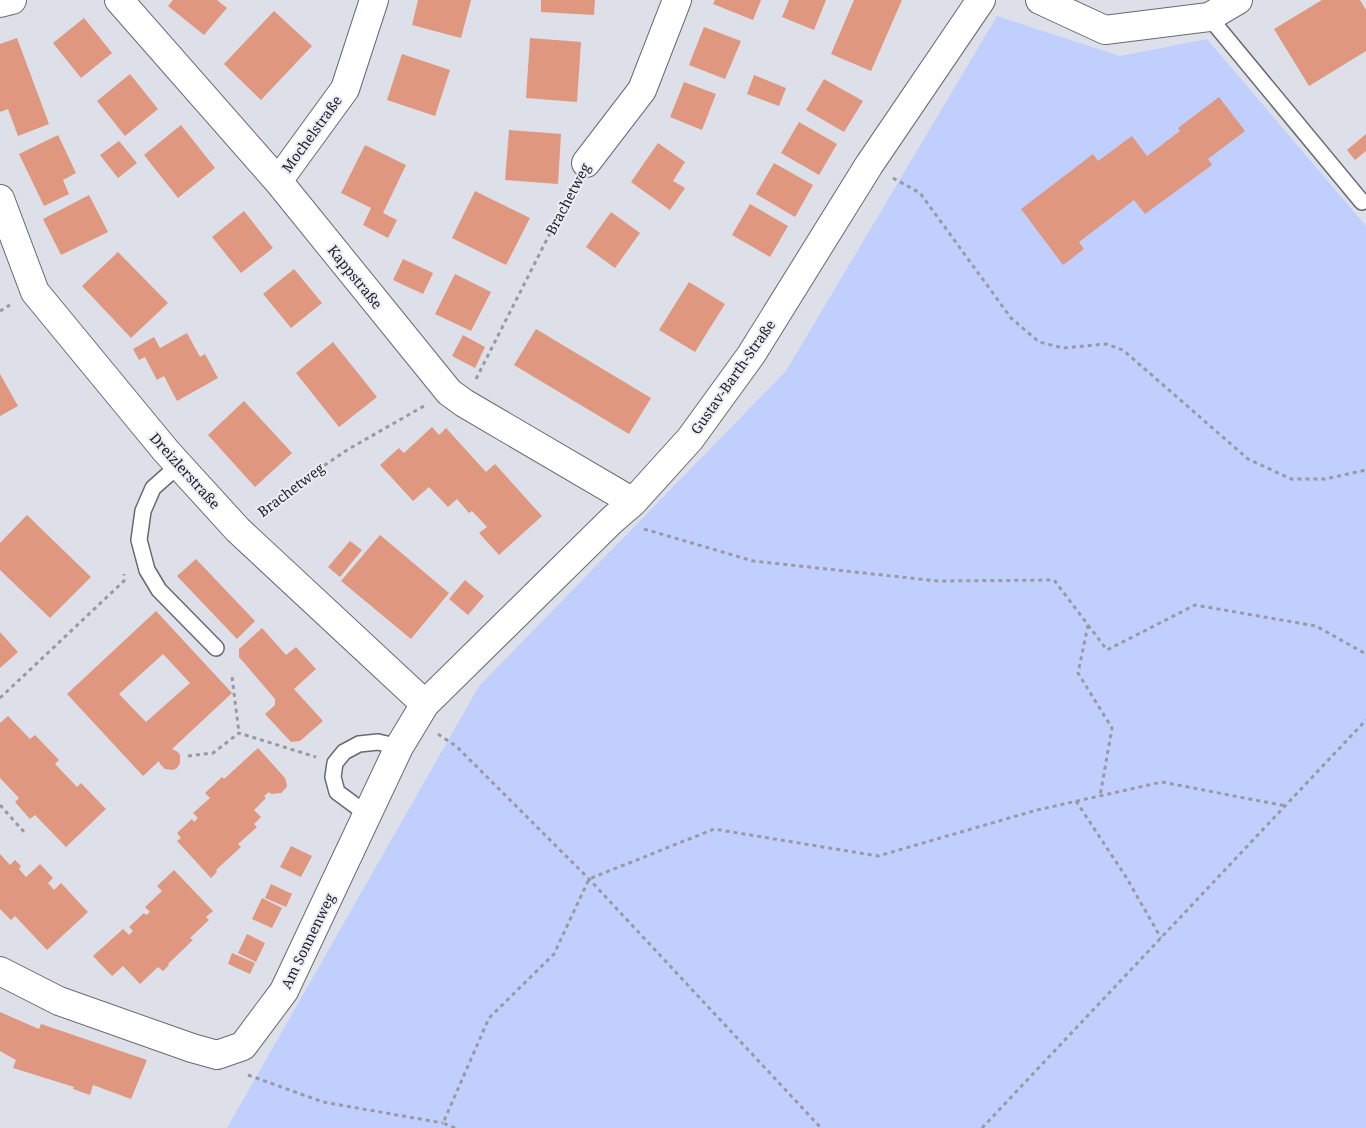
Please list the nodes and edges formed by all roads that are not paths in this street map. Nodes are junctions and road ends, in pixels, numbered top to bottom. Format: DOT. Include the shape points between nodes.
graph roads {
  1 [pos="12,0"];
  2 [pos="120,0"];
  3 [pos="374,0"];
  4 [pos="677,0"];
  5 [pos="981,0"];
  6 [pos="1040,0"];
  7 [pos="1238,0"];
  8 [pos="0,4"];
  9 [pos="1210,18"];
  10 [pos="586,164"];
  11 [pos="278,181"];
  12 [pos="0,199"];
  13 [pos="1362,202"];
  14 [pos="179,465"];
  15 [pos="633,502"];
  16 [pos="216,648"];
  17 [pos="420,711"];
  18 [pos="399,747"];
  19 [pos="368,815"];
  20 [pos="0,971"];
  1 -- 8 [label="street"];
  2 -- 11 [label="street, Kappstraße"];
  3 -- 11 [label="street, Mochelstraße" via="345,89"];
  4 -- 10 [label="street, Brachetweg" via="642,90"];
  5 -- 15 [label="street, Gustav-Barth-Straße" via="869,165 751,355 690,439"];
  6 -- 9 [label="street" via="1105,30"];
  7 -- 9 [label="street"];
  9 -- 13 [label="lane"];
  11 -- 15 [label="street, Kappstraße" via="456,397"];
  12 -- 14 [label="street, Dreizlerstraße" via="35,292"];
  14 -- 16 [label="lane" via="153,488 143,512 139,540 147,570 159,590"];
  14 -- 17 [label="street, Dreizlerstraße" via="238,530"];
  15 -- 17 [label="street, Gustav-Barth-Straße"];
  17 -- 18 [label="street, Am Sonnenweg"];
  18 -- 19 [label="street, Am Sonnenweg"];
  18 -- 19 [label="lane" via="378,742 359,744 344,752 336,763 333,777 337,792"];
  19 -- 20 [label="street, Am Sonnenweg" via="284,991 243,1046 218,1055 192,1048 59,1001"];
}
